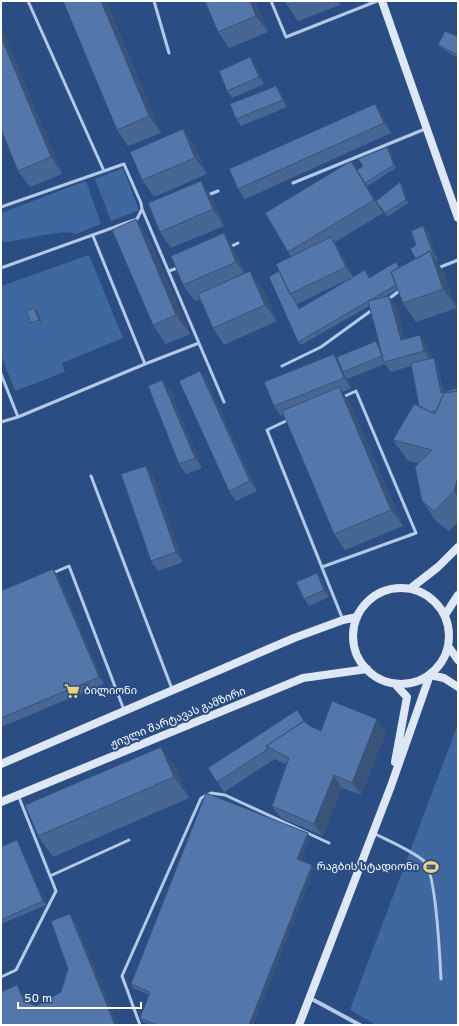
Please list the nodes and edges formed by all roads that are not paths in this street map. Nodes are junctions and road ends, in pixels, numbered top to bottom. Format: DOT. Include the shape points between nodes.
graph roads {
  1 [pos="28,1"];
  2 [pos="154,1"];
  3 [pos="271,1"];
  4 [pos="377,1"];
  5 [pos="382,1"];
  6 [pos="169,53"];
  7 [pos="427,128"];
  8 [pos="104,172"];
  9 [pos="293,183"];
  10 [pos="218,191"];
  11 [pos="204,197"];
  12 [pos="1,207"];
  13 [pos="142,209"];
  14 [pos="154,217"];
  15 [pos="458,218"];
  16 [pos="147,220"];
  17 [pos="93,236"];
  18 [pos="238,243"];
  19 [pos="224,249"];
  20 [pos="458,260"];
  21 [pos="182,266"];
  22 [pos="1,268"];
  23 [pos="432,270"];
  24 [pos="169,271"];
  25 [pos="407,286"];
  26 [pos="382,303"];
  27 [pos="376,307"];
  28 [pos="199,343"];
  29 [pos="145,364"];
  30 [pos="282,366"];
  31 [pos="1,374"];
  32 [pos="336,400"];
  33 [pos="224,402"];
  34 [pos="18,417"];
  35 [pos="294,418"];
  36 [pos="1,422"];
  37 [pos="91,476"];
  38 [pos="458,547"];
  39 [pos="322,568"];
  40 [pos="49,575"];
  41 [pos="411,588"];
  42 [pos="458,595"];
  43 [pos="445,615"];
  44 [pos="357,616"];
  45 [pos="343,620"];
  46 [pos="448,646"];
  47 [pos="458,660"];
  48 [pos="367,669"];
  49 [pos="430,675"];
  50 [pos="395,684"];
  51 [pos="458,687"];
  52 [pos="173,690"];
  53 [pos="124,710"];
  54 [pos="1,764"];
  55 [pos="391,786"];
  56 [pos="18,795"];
  57 [pos="1,802"];
  58 [pos="373,833"];
  59 [pos="129,840"];
  60 [pos="329,843"];
  61 [pos="50,876"];
  62 [pos="1,977"];
  63 [pos="441,978"];
  64 [pos="310,998"];
  65 [pos="140,1025"];
  66 [pos="299,1025"];
  67 [pos="360,1025"];
  1 -- 8 [label="lane"];
  2 -- 6 [label="lane"];
  3 -- 4 [label="lane" via="286,37"];
  5 -- 7 [label="main road"];
  7 -- 9 [label="lane"];
  7 -- 15 [label="main road"];
  8 -- 12 [label="lane"];
  8 -- 13 [label="lane" via="124,164"];
  10 -- 11 [label="lane"];
  13 -- 16 [label="lane"];
  13 -- 17 [label="lane" via="137,219"];
  14 -- 16 [label="lane"];
  16 -- 24 [label="lane"];
  17 -- 22 [label="lane"];
  17 -- 29 [label="lane"];
  18 -- 19 [label="lane"];
  20 -- 23 [label="lane"];
  21 -- 24 [label="lane"];
  24 -- 28 [label="lane"];
  25 -- 26 [label="lane"];
  27 -- 30 [label="lane" via="321,346"];
  28 -- 29 [label="lane"];
  28 -- 33 [label="lane"];
  29 -- 34 [label="lane"];
  31 -- 34 [label="lane"];
  32 -- 39 [label="lane" via="356,392 416,533"];
  34 -- 36 [label="lane"];
  35 -- 39 [label="lane" via="267,430"];
  37 -- 52 [label="lane"];
  38 -- 41 [label="main road"];
  39 -- 45 [label="lane"];
  40 -- 53 [label="lane" via="70,566"];
  41 -- 43 [label="main road" via="425,594"];
  41 -- 44 [label="main road" via="395,588 379,593 366,603"];
  42 -- 43 [label="main road"];
  43 -- 46 [label="main road" via="449,630"];
  44 -- 45 [label="main road"];
  44 -- 48 [label="main road" via="353,635 356,654"];
  45 -- 52 [label="main road" via="294,638"];
  46 -- 47 [label="main road"];
  46 -- 49 [label="main road" via="442,662"];
  48 -- 50 [label="main road" via="379,679"];
  48 -- 56 [label="main road, ჟიული შარტავას გამზირი" via="303,678"];
  49 -- 50 [label="main road" via="419,681"];
  49 -- 51 [label="main road" via="444,678"];
  49 -- 55 [label="main road"];
  50 -- 55 [label="main road" via="407,697"];
  52 -- 53 [label="main road"];
  53 -- 54 [label="main road"];
  55 -- 58 [label="main road"];
  56 -- 57 [label="main road, ჟიული შარტავას გამზირი"];
  56 -- 61 [label="lane"];
  58 -- 63 [label="lane" via="426,862 430,870"];
  58 -- 64 [label="main road"];
  59 -- 61 [label="lane"];
  60 -- 65 [label="lane" via="225,795 211,793 201,798 122,976"];
  61 -- 62 [label="lane" via="56,891 16,970"];
  64 -- 66 [label="main road"];
  64 -- 67 [label="street"];
}
